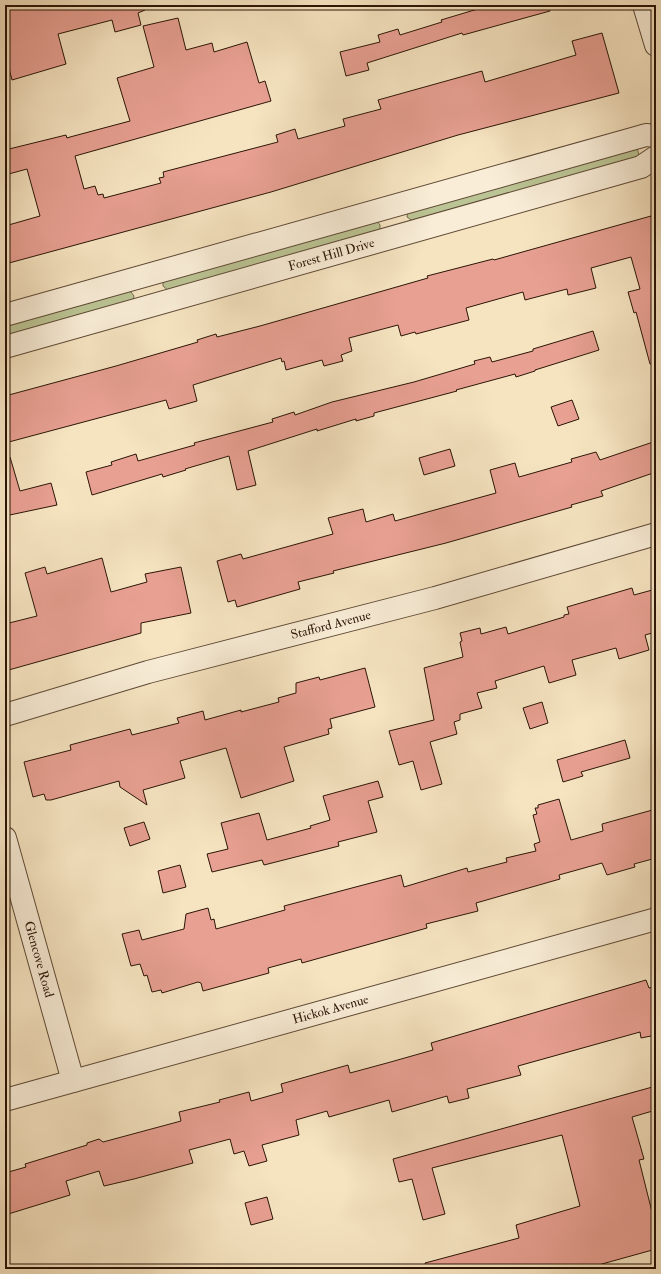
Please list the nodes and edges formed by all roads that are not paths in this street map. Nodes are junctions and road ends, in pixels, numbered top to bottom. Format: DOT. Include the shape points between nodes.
graph roads {
  1 [pos="644,5"];
  2 [pos="656,45"];
  3 [pos="656,136"];
  4 [pos="656,157"];
  5 [pos="393,206"];
  6 [pos="400,235"];
  7 [pos="146,275"];
  8 [pos="154,305"];
  9 [pos="5,315"];
  10 [pos="5,347"];
  11 [pos="656,534"];
  12 [pos="5,715"];
  13 [pos="5,838"];
  14 [pos="656,919"];
  15 [pos="73,1081"];
  16 [pos="5,1100"];
  1 -- 2 [label="street"];
  3 -- 5 [label="street" via="646,135"];
  4 -- 6 [label="street, Forest Hill Drive" via="641,167"];
  5 -- 6 [label="street"];
  5 -- 7 [label="street"];
  6 -- 8 [label="street, Forest Hill Drive"];
  7 -- 8 [label="street"];
  7 -- 9 [label="street"];
  8 -- 10 [label="street, Forest Hill Drive"];
  11 -- 12 [label="street, Stafford Avenue" via="435,598 148,672"];
  13 -- 15 [label="street, Glencove Road"];
  14 -- 15 [label="street, Hickok Avenue"];
  15 -- 16 [label="street, Hickok Avenue"];
}
